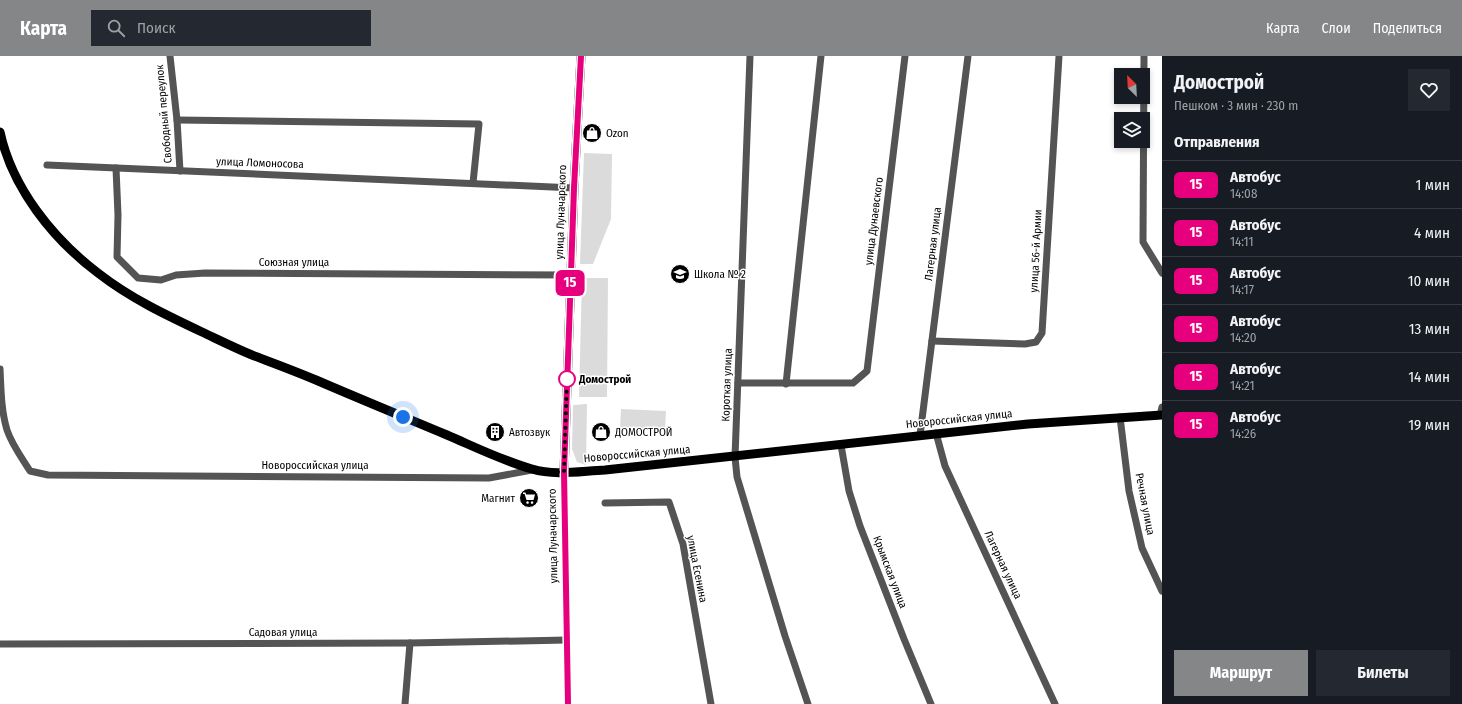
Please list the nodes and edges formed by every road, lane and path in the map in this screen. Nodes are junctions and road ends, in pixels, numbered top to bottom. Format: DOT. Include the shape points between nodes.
graph roads {
  1 [pos="170,56"];
  2 [pos="581,56"];
  3 [pos="750,56"];
  4 [pos="821,56"];
  5 [pos="905,56"];
  6 [pos="968,56"];
  7 [pos="1059,56"];
  8 [pos="1144,56"];
  9 [pos="177,120"];
  10 [pos="0,132"];
  11 [pos="47,165"];
  12 [pos="116,168"];
  13 [pos="180,171"];
  14 [pos="472,183"];
  15 [pos="574,188"];
  16 [pos="1162,273"];
  17 [pos="571,275"];
  18 [pos="932,341"];
  19 [pos="0,369"];
  20 [pos="738,383"];
  21 [pos="786,384"];
  22 [pos="1161,412"];
  23 [pos="1120,417"];
  24 [pos="936,433"];
  25 [pos="920,435"];
  26 [pos="841,445"];
  27 [pos="735,457"];
  28 [pos="532,470"];
  29 [pos="564,472"];
  30 [pos="605,503"];
  31 [pos="1162,591"];
  32 [pos="567,640"];
  33 [pos="410,643"];
  34 [pos="0,644"];
  35 [pos="405,704"];
  36 [pos="568,704"];
  37 [pos="711,704"];
  38 [pos="808,704"];
  39 [pos="931,704"];
  40 [pos="1055,704"];
  1 -- 9 [label="street, Свободный переулок"];
  2 -- 15 [label="main road, улица Луначарского"];
  3 -- 20 [label="street, Короткая улица"];
  4 -- 21 [label="street"];
  5 -- 21 [label="street, улица Дунаевского" via="866,371 853,383"];
  6 -- 18 [label="street, Лагерная улица"];
  7 -- 18 [label="street, улица 56-й Армии" via="1042,333 1036,342 1025,344"];
  8 -- 16 [label="street" via="1143,242"];
  9 -- 13 [label="street, Свободный переулок"];
  9 -- 14 [label="street" via="479,124"];
  10 -- 28 [label="main road" via="9,160 22,187 44,223 97,273 132,297 250,354"];
  11 -- 12 [label="street, улица Ломоносова"];
  12 -- 13 [label="street, улица Ломоносова"];
  12 -- 17 [label="street, Союзная улица" via="117,257 138,278 161,280 176,275 205,273"];
  13 -- 14 [label="street, улица Ломоносова"];
  14 -- 15 [label="street, улица Ломоносова"];
  15 -- 17 [label="main road, улица Луначарского"];
  17 -- 29 [label="main road, улица Луначарского"];
  18 -- 25 [label="street, Лагерная улица"];
  19 -- 28 [label="street, Новороссийская улица" via="2,405 8,431 30,471 48,476 489,478"];
  20 -- 21 [label="street"];
  20 -- 27 [label="street, Короткая улица"];
  22 -- 23 [label="main road, Новороссийская улица"];
  23 -- 24 [label="main road, Новороссийская улица"];
  23 -- 31 [label="street, Речная улица" via="1129,490 1142,548"];
  24 -- 25 [label="main road, Новороссийская улица"];
  24 -- 40 [label="street, Лагерная улица" via="945,466"];
  25 -- 26 [label="main road, Новороссийская улица"];
  26 -- 27 [label="main road, Новороссийская улица"];
  26 -- 39 [label="street, Крымская улица" via="849,491 860,526"];
  27 -- 29 [label="main road, Новороссийская улица"];
  27 -- 38 [label="street, Короткая улица" via="737,477"];
  28 -- 29 [label="main road, Новороссийская улица"];
  29 -- 32 [label="street, улица Луначарского"];
  30 -- 37 [label="street, улица Есенина" via="669,502 683,544"];
  32 -- 33 [label="street, Садовая улица"];
  32 -- 36 [label="street, улица Луначарского"];
  33 -- 34 [label="street, Садовая улица"];
  33 -- 35 [label="street"];
}
